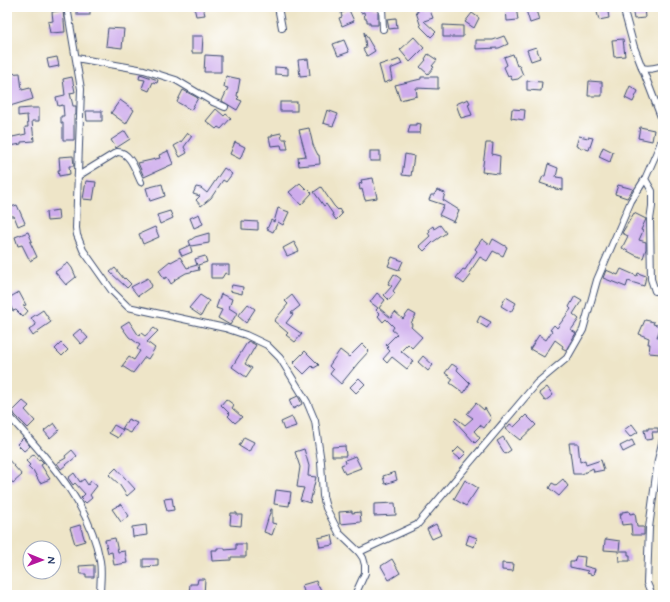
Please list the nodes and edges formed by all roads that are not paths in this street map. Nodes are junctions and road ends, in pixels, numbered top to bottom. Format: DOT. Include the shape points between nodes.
graph roads {
  1 [pos="67,7"];
  2 [pos="278,7"];
  3 [pos="382,7"];
  4 [pos="624,7"];
  5 [pos="282,28"];
  6 [pos="383,29"];
  7 [pos="76,58"];
  8 [pos="663,66"];
  9 [pos="642,68"];
  10 [pos="225,107"];
  11 [pos="663,128"];
  12 [pos="663,136"];
  13 [pos="78,176"];
  14 [pos="645,179"];
  15 [pos="141,182"];
  16 [pos="663,290"];
  17 [pos="663,396"];
  18 [pos="7,410"];
  19 [pos="359,552"];
  20 [pos="100,595"];
  21 [pos="355,595"];
  22 [pos="652,595"];
  1 -- 7 [label="street"];
  2 -- 5 [label="street"];
  3 -- 6 [label="street"];
  4 -- 9 [label="street"];
  7 -- 10 [label="street" via="144,70 176,80"];
  7 -- 13 [label="street" via="81,89"];
  8 -- 9 [label="street" via="654,69"];
  9 -- 11 [label="street"];
  12 -- 14 [label="street"];
  13 -- 15 [label="street" via="120,152 126,154"];
  13 -- 19 [label="street" via="76,228 80,244 124,304 134,309 246,335 267,345 280,358 307,402 315,421 326,508 339,533"];
  14 -- 16 [label="street" via="652,191 651,279 654,291"];
  14 -- 19 [label="street" via="631,201 597,280 583,330 567,358 537,383 417,525"];
  17 -- 22 [label="street" via="663,439 649,528 647,582"];
  18 -- 20 [label="street" via="57,471 80,505 95,540 100,563"];
  19 -- 21 [label="street" via="365,565"];
}
